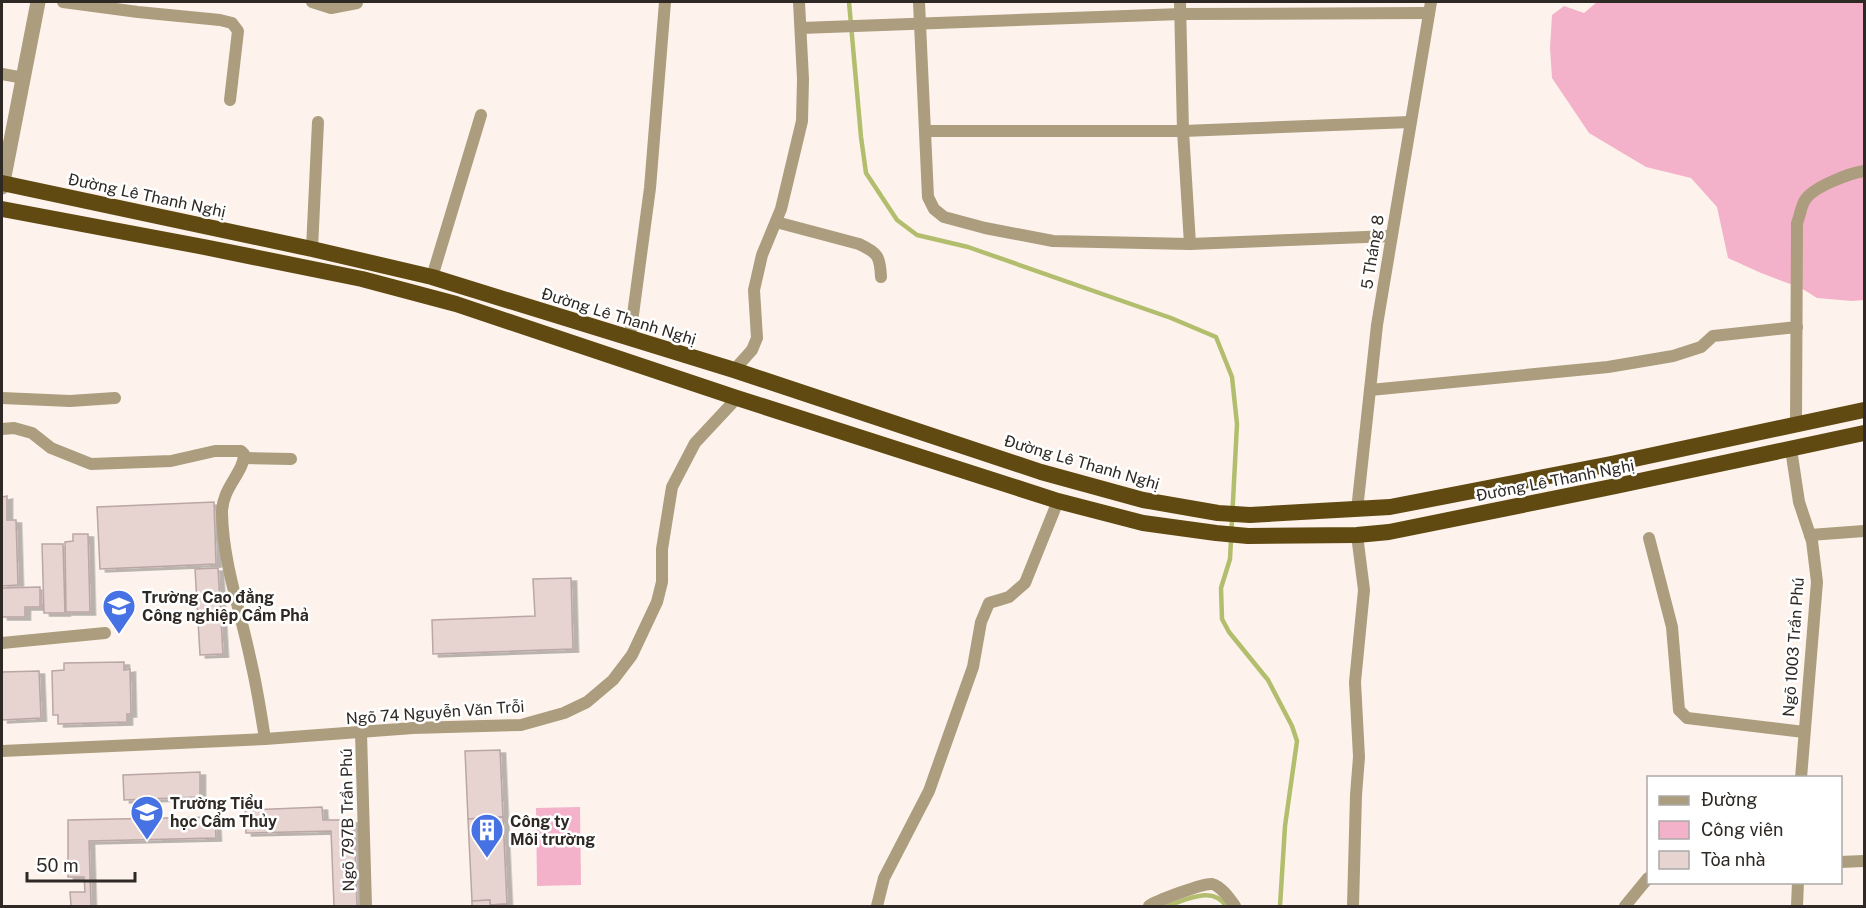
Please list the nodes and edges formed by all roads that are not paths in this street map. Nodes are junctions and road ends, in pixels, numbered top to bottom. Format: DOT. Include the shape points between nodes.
graph roads {
  1 [pos="38,2"];
  2 [pos="63,2"];
  3 [pos="312,2"];
  4 [pos="665,2"];
  5 [pos="799,2"];
  6 [pos="919,2"];
  7 [pos="357,3"];
  8 [pos="139,7"];
  9 [pos="1430,7"];
  10 [pos="1180,8"];
  11 [pos="922,23"];
  12 [pos="801,28"];
  13 [pos="2,74"];
  14 [pos="24,78"];
  15 [pos="230,100"];
  16 [pos="481,115"];
  17 [pos="318,122"];
  18 [pos="1410,122"];
  19 [pos="925,131"];
  20 [pos="1183,131"];
  21 [pos="1864,171"];
  22 [pos="2,184"];
  23 [pos="2,209"];
  24 [pos="776,222"];
  25 [pos="1391,236"];
  26 [pos="1190,243"];
  27 [pos="312,249"];
  28 [pos="432,277"];
  29 [pos="881,277"];
  30 [pos="1797,327"];
  31 [pos="630,337"];
  32 [pos="734,370"];
  33 [pos="1370,390"];
  34 [pos="2,398"];
  35 [pos="115,398"];
  36 [pos="737,398"];
  37 [pos="1864,410"];
  38 [pos="1796,424"];
  39 [pos="2,429"];
  40 [pos="1864,433"];
  41 [pos="929,434"];
  42 [pos="1791,449"];
  43 [pos="921,456"];
  44 [pos="244,458"];
  45 [pos="291,459"];
  46 [pos="1611,464"];
  47 [pos="1616,486"];
  48 [pos="1058,501"];
  49 [pos="1357,510"];
  50 [pos="1864,531"];
  51 [pos="1357,535"];
  52 [pos="1810,535"];
  53 [pos="1649,538"];
  54 [pos="105,633"];
  55 [pos="2,643"];
  56 [pos="1804,732"];
  57 [pos="361,733"];
  58 [pos="265,739"];
  59 [pos="2,751"];
  60 [pos="1801,776"];
  61 [pos="1864,861"];
  62 [pos="1842,862"];
  63 [pos="1647,879"];
  64 [pos="1798,884"];
  65 [pos="366,906"];
  66 [pos="877,906"];
  67 [pos="1149,906"];
  68 [pos="1235,906"];
  69 [pos="1353,906"];
  70 [pos="1625,906"];
  71 [pos="1797,906"];
  1 -- 14 [label="street"];
  2 -- 8 [label="street"];
  3 -- 7 [label="street" via="331,8"];
  4 -- 31 [label="street" via="650,188"];
  5 -- 12 [label="street"];
  6 -- 11 [label="street"];
  8 -- 15 [label="street" via="236,26"];
  9 -- 10 [label="street"];
  9 -- 18 [label="street, 5 Tháng 8"];
  10 -- 11 [label="street"];
  10 -- 20 [label="street"];
  11 -- 12 [label="street"];
  11 -- 19 [label="street"];
  12 -- 24 [label="street" via="802,121"];
  13 -- 14 [label="street"];
  14 -- 22 [label="street"];
  16 -- 28 [label="street"];
  17 -- 27 [label="street"];
  18 -- 20 [label="street"];
  18 -- 25 [label="street, 5 Tháng 8"];
  19 -- 20 [label="street"];
  19 -- 26 [label="street" via="928,197 944,217 1053,241"];
  20 -- 26 [label="street"];
  21 -- 30 [label="street" via="1822,187 1806,199 1797,223"];
  22 -- 27 [label="highway, Đường Lê Thanh Nghị"];
  23 -- 36 [label="highway" via="362,279 456,304"];
  24 -- 29 [label="street" via="871,249 880,262"];
  24 -- 32 [label="street" via="762,255 754,290 757,338"];
  25 -- 26 [label="street"];
  25 -- 33 [label="street, 5 Tháng 8"];
  27 -- 28 [label="highway, Đường Lê Thanh Nghị"];
  28 -- 31 [label="highway, Đường Lê Thanh Nghị"];
  30 -- 33 [label="street" via="1713,336 1701,347 1673,356 1608,367"];
  30 -- 38 [label="street"];
  31 -- 32 [label="highway, Đường Lê Thanh Nghị"];
  32 -- 41 [label="highway, Đường Lê Thanh Nghị"];
  33 -- 49 [label="street, 5 Tháng 8"];
  34 -- 35 [label="street"];
  36 -- 43 [label="highway"];
  36 -- 57 [label="street, Ngõ 74 Nguyễn Văn Trỗi" via="695,442 672,487 657,602 632,655 613,680 586,702 564,713 521,725"];
  37 -- 38 [label="highway, Đường Lê Thanh Nghị"];
  38 -- 46 [label="highway, Đường Lê Thanh Nghị"];
  39 -- 44 [label="street" via="32,433 51,448 91,464 171,461 230,450 241,451"];
  40 -- 42 [label="highway, Đường Lê Thanh Nghị"];
  41 -- 43 [label="highway"];
  41 -- 49 [label="highway, Đường Lê Thanh Nghị" via="1041,472 1143,500 1250,515"];
  42 -- 47 [label="highway, Đường Lê Thanh Nghị"];
  42 -- 52 [label="street, Ngõ 1003 Trần Phú" via="1798,502"];
  43 -- 48 [label="highway"];
  44 -- 45 [label="street"];
  44 -- 58 [label="street" via="223,497 222,514 229,575"];
  46 -- 47 [label="highway"];
  46 -- 49 [label="highway, Đường Lê Thanh Nghị"];
  47 -- 51 [label="highway, Đường Lê Thanh Nghị" via="1389,532"];
  48 -- 51 [label="highway, Đường Lê Thanh Nghị" via="1143,523 1216,533"];
  48 -- 66 [label="street" via="1025,583 1009,597 989,603 981,622 973,667 929,791 884,878"];
  50 -- 52 [label="street"];
  51 -- 69 [label="street" via="1364,590 1355,682 1359,757"];
  52 -- 56 [label="street, Ngõ 1003 Trần Phú" via="1817,582"];
  53 -- 56 [label="street" via="1672,627 1679,710 1687,718"];
  54 -- 55 [label="street"];
  56 -- 60 [label="street, Ngõ 1003 Trần Phú"];
  57 -- 58 [label="street, Ngõ 74 Nguyễn Văn Trỗi"];
  57 -- 65 [label="street, Ngõ 797B Trần Phú"];
  58 -- 59 [label="street, Ngõ 74 Nguyễn Văn Trỗi"];
  61 -- 62 [label="street"];
  63 -- 70 [label="street"];
  64 -- 71 [label="street"];
  67 -- 68 [label="street" via="1208,884 1218,887"];
}
